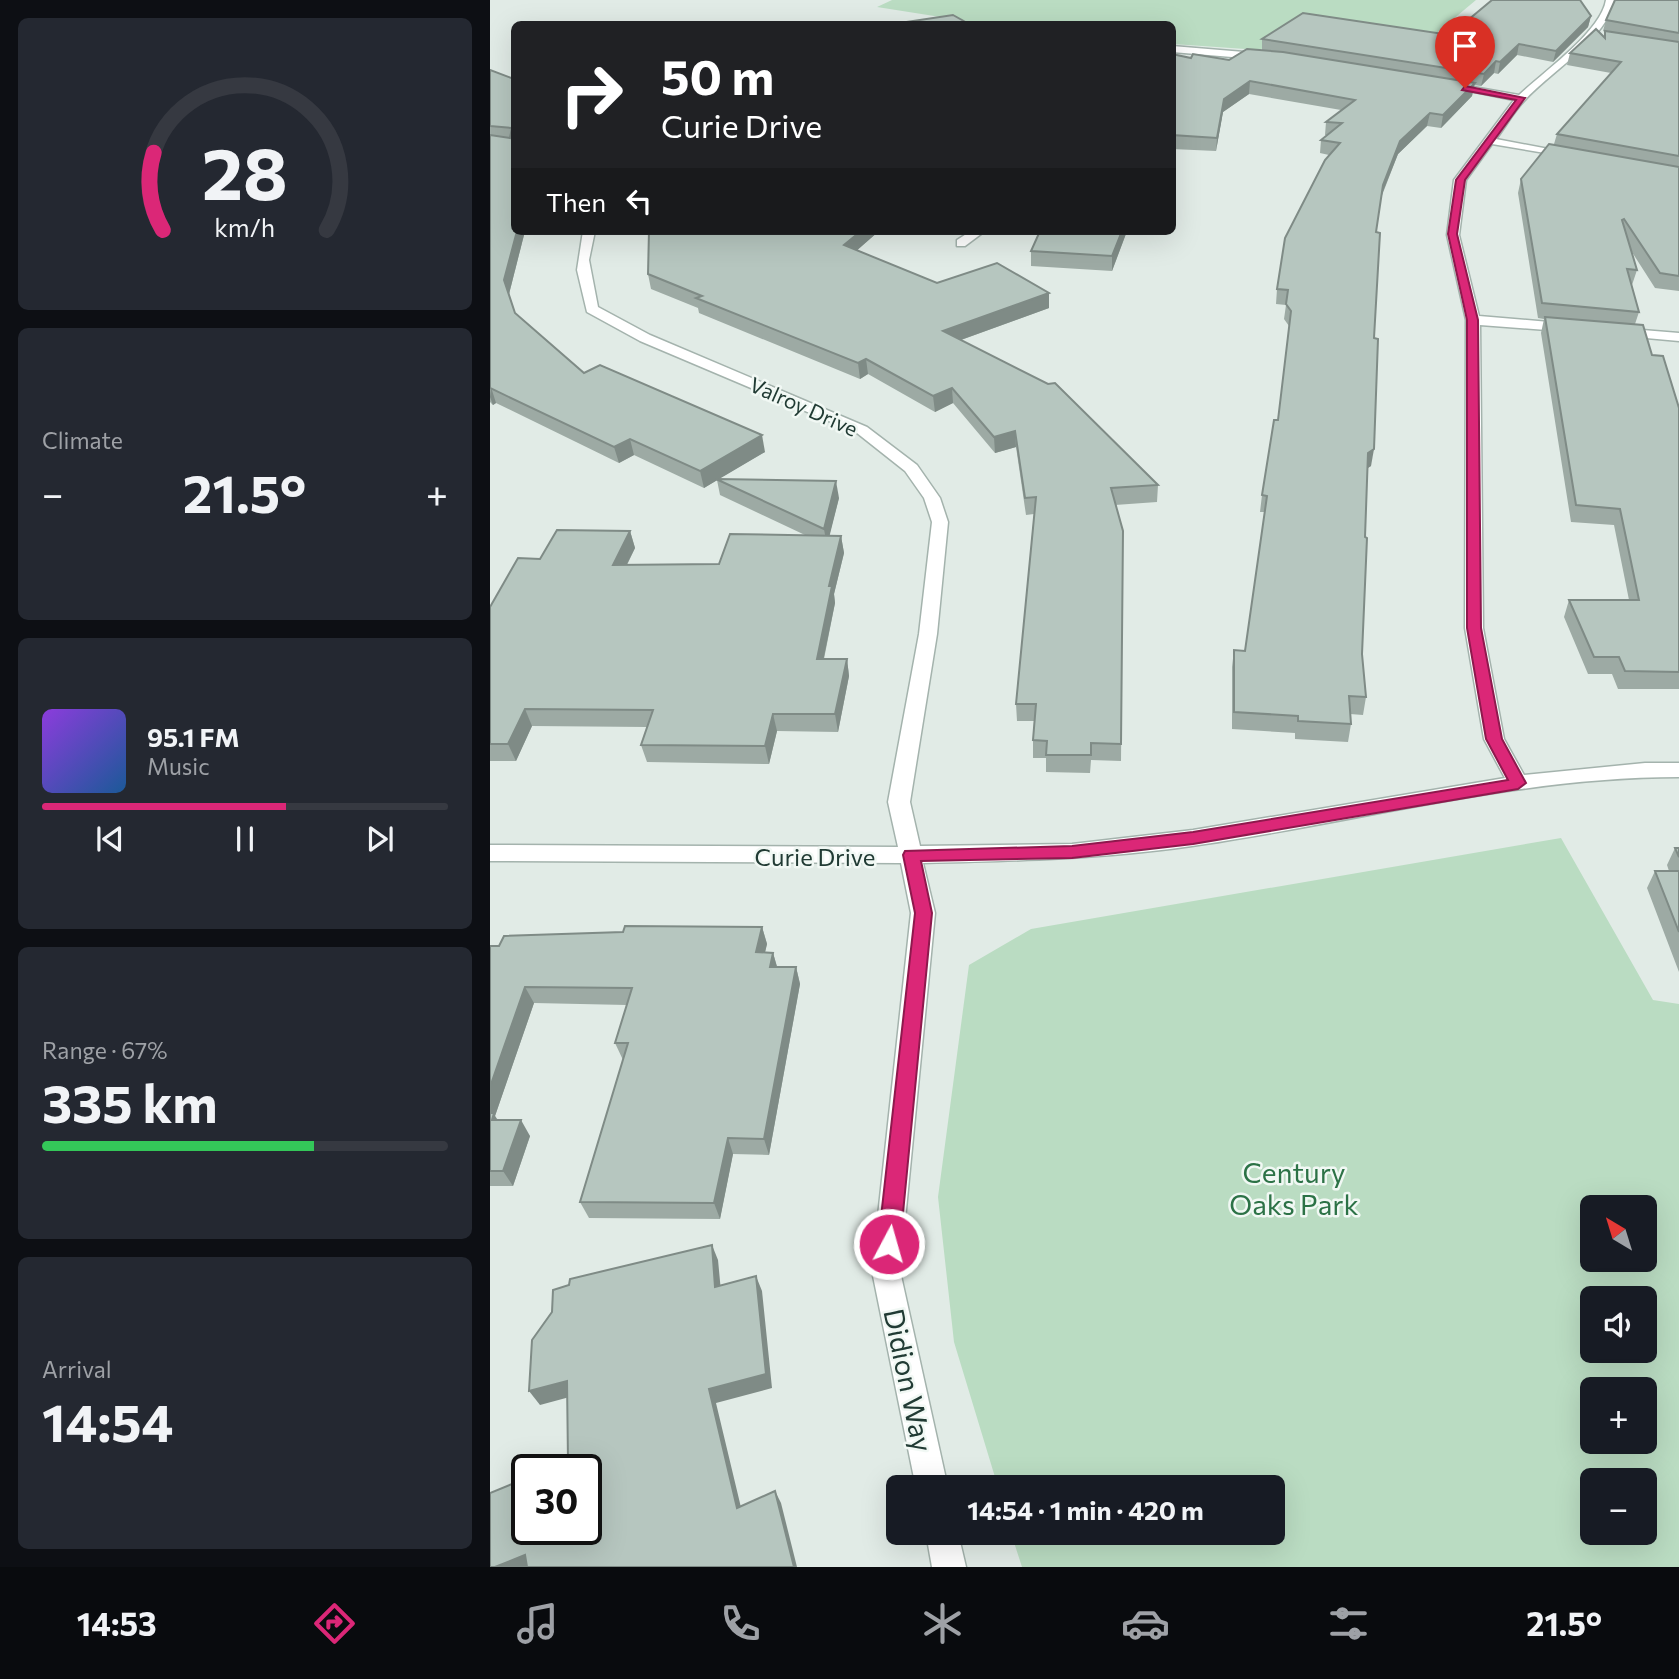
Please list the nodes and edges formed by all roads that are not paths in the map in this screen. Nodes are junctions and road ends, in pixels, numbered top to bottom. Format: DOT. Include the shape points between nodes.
graph roads {
  1 [pos="1610,0"];
  2 [pos="1176,49"];
  3 [pos="1282,58"];
  4 [pos="1438,84"];
  5 [pos="1521,98"];
  6 [pos="1490,141"];
  7 [pos="1583,159"];
  8 [pos="587,235"];
  9 [pos="973,235"];
  10 [pos="961,243"];
  11 [pos="1473,320"];
  12 [pos="1679,337"];
  13 [pos="1679,770"];
  14 [pos="1518,783"];
  15 [pos="490,853"];
  16 [pos="911,855"];
  17 [pos="929,1475"];
  18 [pos="944,1545"];
  19 [pos="949,1567"];
  1 -- 5 [label="street" via="1595,36"];
  2 -- 3 [label="street"];
  4 -- 5 [label="street"];
  5 -- 6 [label="street"];
  6 -- 7 [label="street"];
  6 -- 11 [label="street" via="1460,180 1453,234"];
  8 -- 16 [label="street, Valroy Drive" via="582,247 584,282 592,309 645,338 862,430 911,468 932,498 940,522 928,634 899,802"];
  9 -- 10 [label="street"];
  11 -- 12 [label="street"];
  11 -- 14 [label="street" via="1474,628 1494,739"];
  13 -- 14 [label="street, Curie Drive"];
  14 -- 16 [label="street, Curie Drive" via="1193,838 1072,852"];
  15 -- 16 [label="street, Curie Drive"];
  16 -- 17 [label="street, Didion Way" via="923,913 886,1271"];
  18 -- 19 [label="street"];
}
